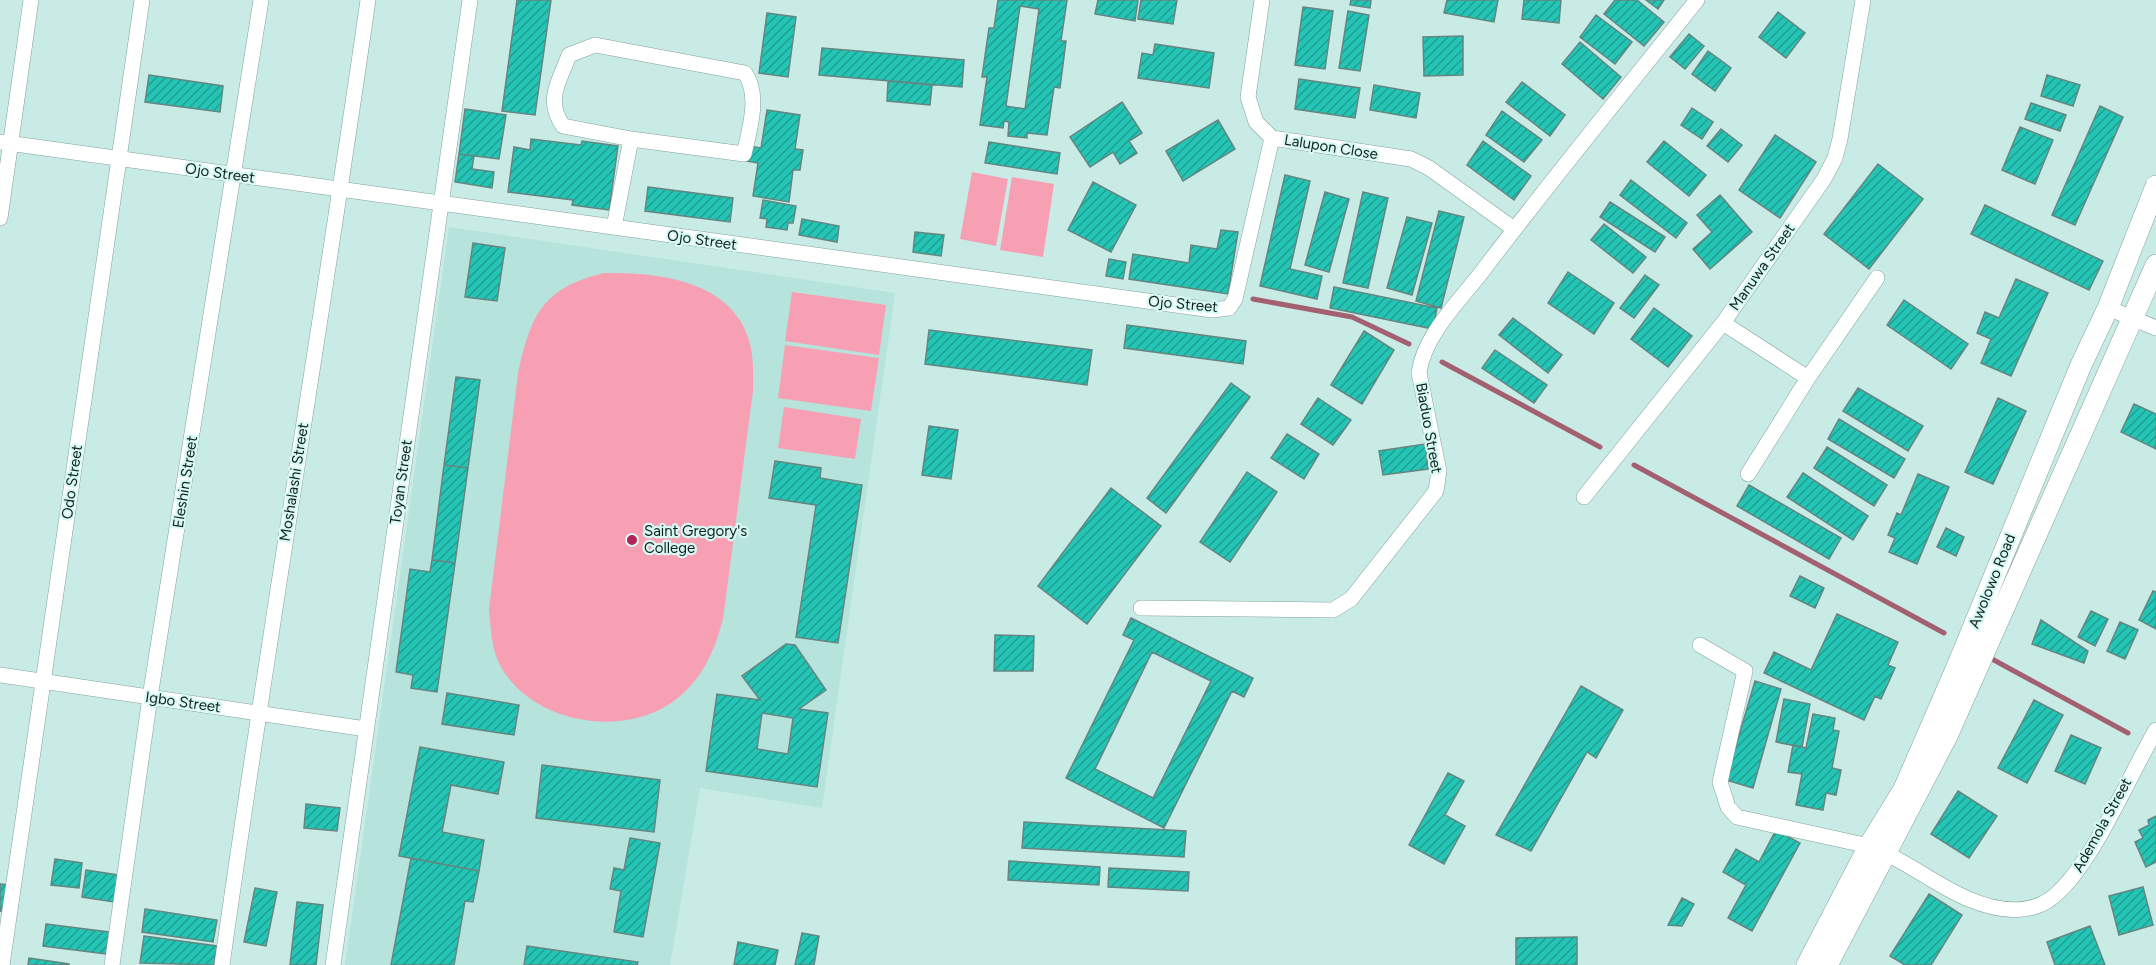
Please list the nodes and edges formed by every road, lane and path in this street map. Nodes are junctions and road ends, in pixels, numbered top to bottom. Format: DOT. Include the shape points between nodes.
graph roads {
  1 [pos="31,0"];
  2 [pos="142,0"];
  3 [pos="261,0"];
  4 [pos="368,0"];
  5 [pos="470,0"];
  6 [pos="1262,0"];
  7 [pos="1697,0"];
  8 [pos="1863,0"];
  9 [pos="1272,138"];
  10 [pos="631,139"];
  11 [pos="5,143"];
  12 [pos="119,159"];
  13 [pos="235,175"];
  14 [pos="2156,186"];
  15 [pos="341,190"];
  16 [pos="441,204"];
  17 [pos="0,218"];
  18 [pos="614,227"];
  19 [pos="1514,229"];
  20 [pos="2156,265"];
  21 [pos="1877,278"];
  22 [pos="2108,308"];
  23 [pos="2133,319"];
  24 [pos="1723,322"];
  25 [pos="2156,328"];
  26 [pos="1808,378"];
  27 [pos="1748,474"];
  28 [pos="1584,497"];
  29 [pos="1141,608"];
  30 [pos="1700,645"];
  31 [pos="0,675"];
  32 [pos="43,681"];
  33 [pos="150,697"];
  34 [pos="258,712"];
  35 [pos="366,729"];
  36 [pos="2156,730"];
  37 [pos="1878,849"];
  38 [pos="2,965"];
  39 [pos="112,965"];
  40 [pos="222,965"];
  41 [pos="333,965"];
  42 [pos="1807,965"];
  43 [pos="1827,965"];
  1 -- 11 [label="street"];
  2 -- 12 [label="street, Odo Street"];
  3 -- 13 [label="street, Eleshin Street"];
  4 -- 15 [label="street, Moshalashi Street"];
  5 -- 16 [label="street, Toyan Street"];
  6 -- 9 [label="street, Lalupon Close" via="1248,97 1256,122"];
  7 -- 19 [label="street, Biaduo Street"];
  8 -- 24 [label="street, Manuwa Street" via="1835,158"];
  9 -- 18 [label="street, Ojo Street" via="1235,299 1229,308 1212,310"];
  9 -- 19 [label="street, Lalupon Close" via="1411,159"];
  10 -- 10 [label="street" via="563,126 553,110 554,94 569,55 595,45 745,73 752,84 744,153"];
  10 -- 18 [label="street"];
  11 -- 12 [label="street, Ojo Street"];
  11 -- 17 [label="street"];
  12 -- 13 [label="street, Ojo Street"];
  12 -- 32 [label="street, Odo Street"];
  13 -- 15 [label="street, Ojo Street"];
  13 -- 33 [label="street, Eleshin Street"];
  14 -- 22 [label="main road, Awolowo Road"];
  15 -- 16 [label="street, Ojo Street"];
  15 -- 34 [label="street, Moshalashi Street"];
  16 -- 18 [label="street, Ojo Street"];
  16 -- 35 [label="street, Toyan Street"];
  19 -- 29 [label="street, Biaduo Street" via="1431,339 1421,360 1419,373 1439,471 1436,491 1351,599 1333,610"];
  20 -- 23 [label="main road, Awolowo Road"];
  21 -- 26 [label="street"];
  22 -- 23 [label="street"];
  22 -- 37 [label="main road, Awolowo Road"];
  23 -- 25 [label="street"];
  23 -- 37 [label="main road, Awolowo Road" via="1947,736"];
  24 -- 26 [label="street"];
  24 -- 28 [label="street, Manuwa Street"];
  26 -- 27 [label="street"];
  30 -- 37 [label="street, Ademola Street" via="1745,671 1720,782 1728,807 1737,818"];
  31 -- 32 [label="street, Igbo Street"];
  32 -- 33 [label="street, Igbo Street"];
  32 -- 38 [label="street, Odo Street"];
  33 -- 34 [label="street, Igbo Street"];
  33 -- 39 [label="street, Eleshin Street"];
  34 -- 35 [label="street, Igbo Street"];
  34 -- 40 [label="street, Moshalashi Street"];
  35 -- 41 [label="street, Toyan Street"];
  36 -- 37 [label="street, Ademola Street" via="2081,869 2041,904 2019,910 1995,908 1965,898"];
  37 -- 42 [label="main road, Awolowo Road"];
  37 -- 43 [label="main road, Awolowo Road"];
}
